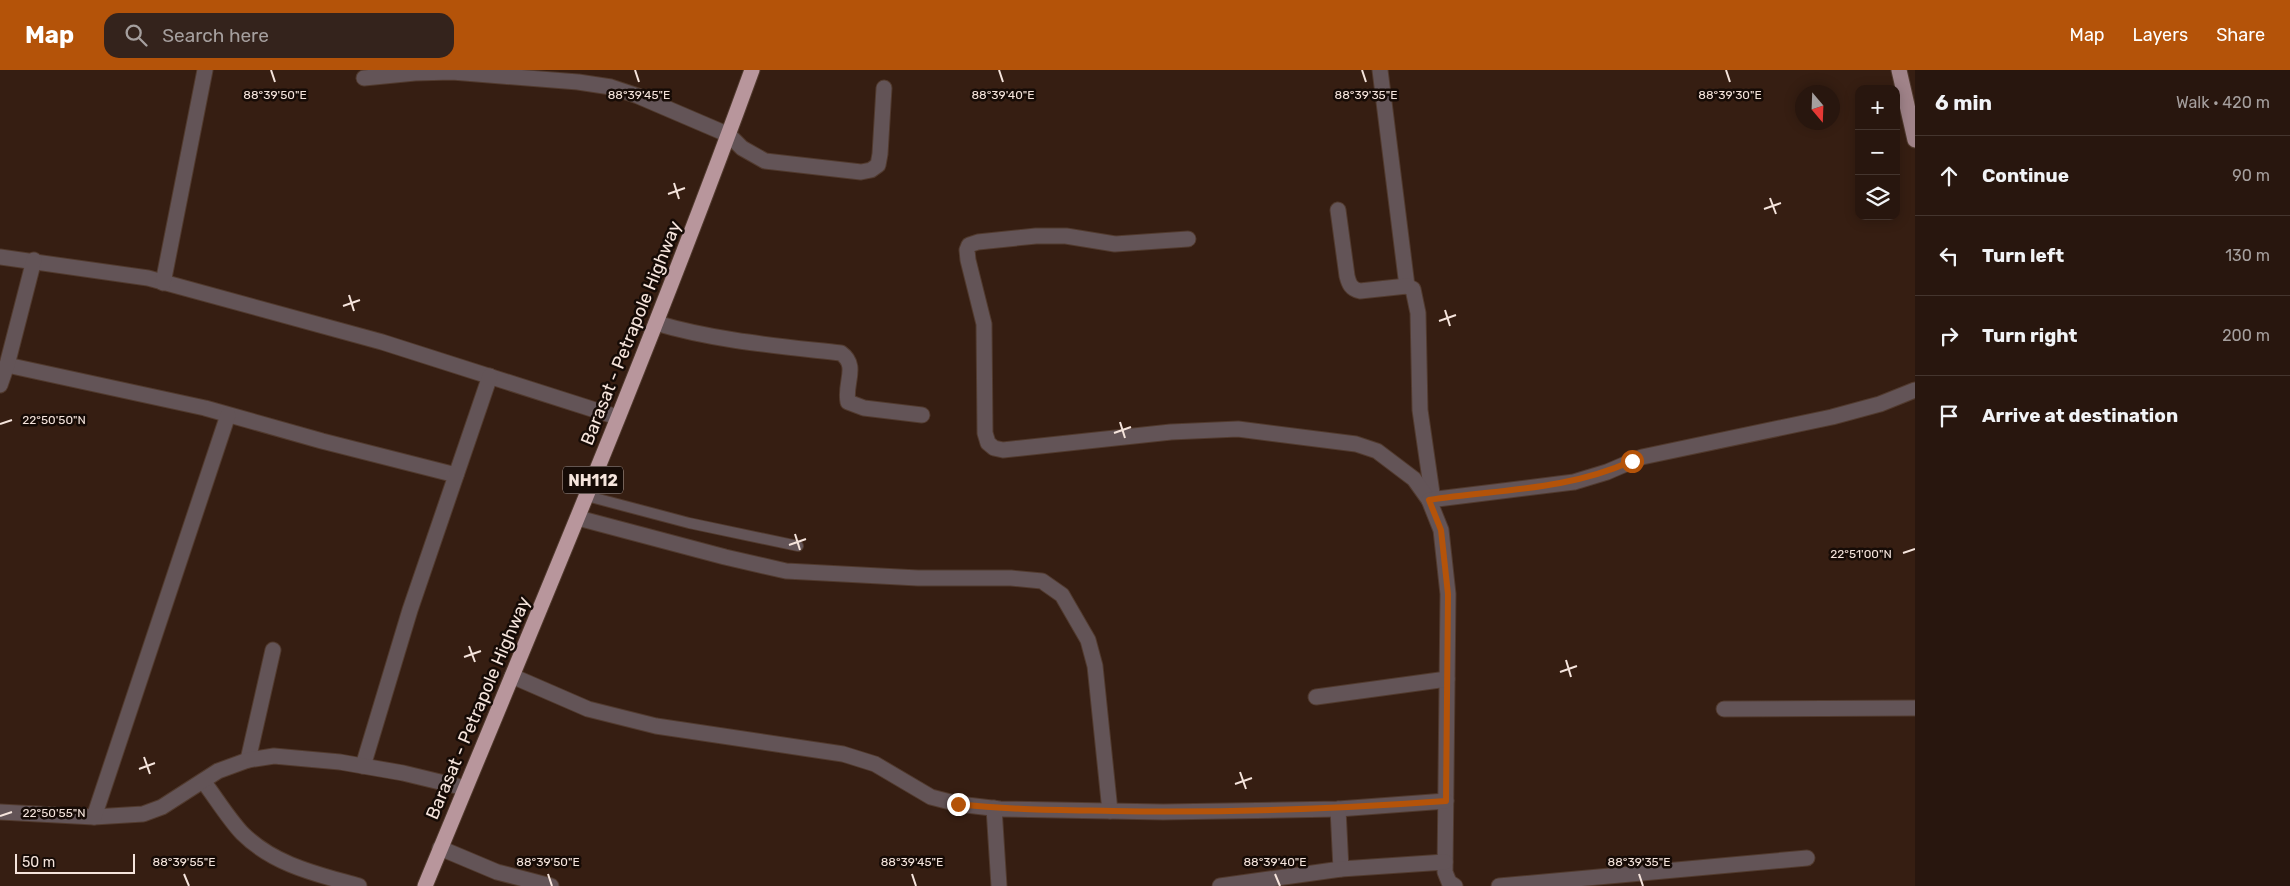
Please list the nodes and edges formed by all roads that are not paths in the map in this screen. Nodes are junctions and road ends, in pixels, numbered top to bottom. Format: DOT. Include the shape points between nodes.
graph roads {
  1 [pos="205,70"];
  2 [pos="752,70"];
  3 [pos="1380,70"];
  4 [pos="1899,70"];
  5 [pos="364,78"];
  6 [pos="884,88"];
  7 [pos="729,135"];
  8 [pos="1915,140"];
  9 [pos="1338,210"];
  10 [pos="1188,239"];
  11 [pos="0,256"];
  12 [pos="34,260"];
  13 [pos="163,283"];
  14 [pos="1407,286"];
  15 [pos="656,323"];
  16 [pos="7,365"];
  17 [pos="490,376"];
  18 [pos="0,385"];
  19 [pos="1915,390"];
  20 [pos="228,414"];
  21 [pos="922,415"];
  22 [pos="617,416"];
  23 [pos="456,475"];
  24 [pos="587,496"];
  25 [pos="1431,500"];
  26 [pos="578,518"];
  27 [pos="798,546"];
  28 [pos="273,650"];
  29 [pos="512,676"];
  30 [pos="1447,679"];
  31 [pos="1316,697"];
  32 [pos="1915,708"];
  33 [pos="1724,709"];
  34 [pos="248,760"];
  35 [pos="362,766"];
  36 [pos="203,781"];
  37 [pos="465,788"];
  38 [pos="1446,801"];
  39 [pos="994,808"];
  40 [pos="1338,809"];
  41 [pos="1110,811"];
  42 [pos="0,812"];
  43 [pos="94,817"];
  44 [pos="440,848"];
  45 [pos="1807,858"];
  46 [pos="1445,862"];
  47 [pos="1341,869"];
  48 [pos="1451,885"];
  49 [pos="359,886"];
  50 [pos="425,886"];
  51 [pos="551,886"];
  52 [pos="1000,886"];
  53 [pos="1220,886"];
  54 [pos="1499,886"];
  1 -- 13 [label="street"];
  2 -- 7 [label="highway, Barasat - Petrapole Highway / NH112"];
  3 -- 14 [label="street"];
  4 -- 8 [label="main road"];
  5 -- 7 [label="street" via="452,72 603,86 638,96"];
  6 -- 7 [label="street" via="880,154 878,165 871,170 861,172 765,161 742,148"];
  7 -- 15 [label="highway, Barasat - Petrapole Highway / NH112"];
  9 -- 14 [label="street" via="1349,284 1354,290"];
  10 -- 25 [label="street" via="1115,244 1066,236 1036,236 969,245 968,260 984,324 984,418 988,443 1003,450 1171,432 1238,429 1356,444 1377,450 1414,479"];
  11 -- 12 [label="street"];
  12 -- 13 [label="street"];
  12 -- 16 [label="street"];
  13 -- 17 [label="street" via="382,342"];
  14 -- 25 [label="street" via="1413,290 1418,312 1420,410"];
  15 -- 21 [label="street" via="731,340 841,353 849,359 851,367 848,402 864,408"];
  15 -- 22 [label="highway, Barasat - Petrapole Highway / NH112"];
  16 -- 18 [label="street"];
  16 -- 20 [label="street"];
  17 -- 22 [label="street"];
  17 -- 23 [label="street"];
  19 -- 25 [label="street" via="1832,417 1642,457 1574,482"];
  20 -- 23 [label="street"];
  20 -- 43 [label="street"];
  22 -- 24 [label="highway, Barasat - Petrapole Highway / NH112"];
  23 -- 35 [label="street"];
  24 -- 26 [label="highway, Barasat - Petrapole Highway / NH112"];
  24 -- 27 [label="lane" via="689,523"];
  25 -- 30 [label="street" via="1441,530 1448,594"];
  26 -- 29 [label="highway, Barasat - Petrapole Highway / NH112"];
  26 -- 41 [label="street" via="786,571 1042,581 1062,595 1088,640 1095,666"];
  28 -- 34 [label="street"];
  29 -- 37 [label="highway, Barasat - Petrapole Highway / NH112"];
  29 -- 39 [label="street" via="588,709 656,726 843,754 875,764 931,796 958,804"];
  30 -- 31 [label="street"];
  30 -- 38 [label="street"];
  32 -- 33 [label="street"];
  34 -- 35 [label="street" via="274,756"];
  34 -- 36 [label="street"];
  35 -- 37 [label="street"];
  36 -- 43 [label="street" via="162,807 143,814"];
  36 -- 49 [label="street" via="241,832 258,847 277,859"];
  37 -- 44 [label="highway, Barasat - Petrapole Highway / NH112"];
  38 -- 40 [label="street"];
  38 -- 46 [label="street"];
  39 -- 41 [label="street"];
  39 -- 52 [label="street"];
  40 -- 41 [label="street"];
  40 -- 47 [label="street"];
  42 -- 43 [label="street"];
  44 -- 50 [label="highway, Barasat - Petrapole Highway / NH112"];
  44 -- 51 [label="street" via="497,872"];
  45 -- 54 [label="street"];
  46 -- 47 [label="street"];
  46 -- 48 [label="street" via="1445,872"];
  47 -- 53 [label="street"];
}
